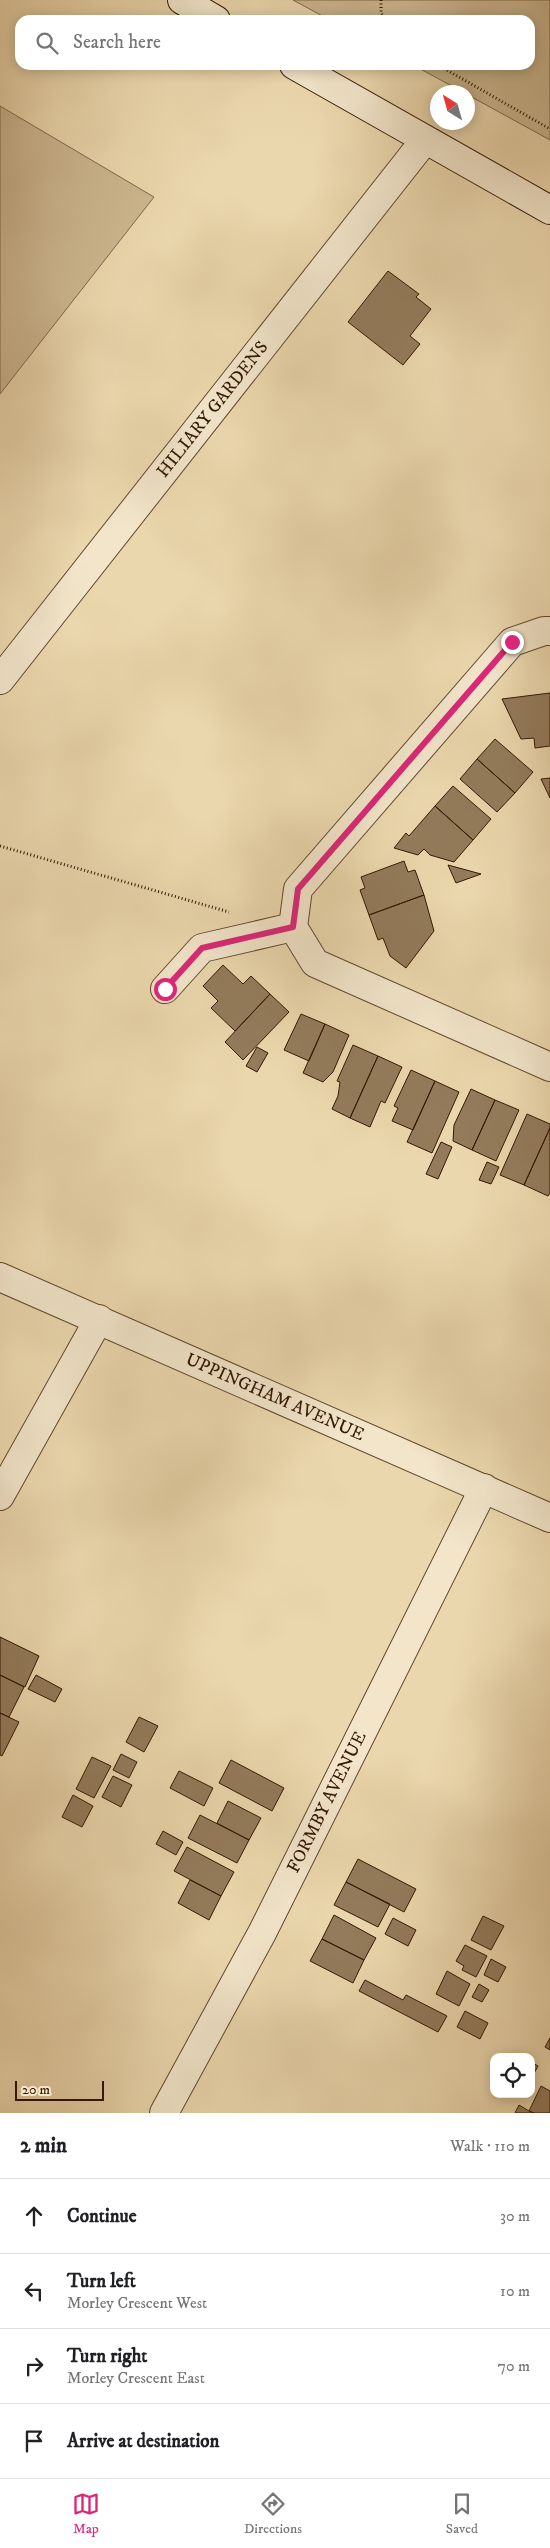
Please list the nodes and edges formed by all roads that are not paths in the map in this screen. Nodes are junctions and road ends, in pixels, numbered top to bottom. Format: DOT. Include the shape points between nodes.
graph roads {
  1 [pos="182,0"];
  2 [pos="208,15"];
  3 [pos="303,70"];
  4 [pos="425,140"];
  5 [pos="550,210"];
  6 [pos="550,631"];
  7 [pos="0,680"];
  8 [pos="281,930"];
  9 [pos="165,989"];
  10 [pos="550,1067"];
  11 [pos="0,1277"];
  12 [pos="99,1319"];
  13 [pos="484,1488"];
  14 [pos="0,1496"];
  15 [pos="550,1518"];
  16 [pos="164,2113"];
  1 -- 2 [label="street"];
  3 -- 4 [label="street"];
  4 -- 5 [label="street"];
  4 -- 7 [label="street, HILIARY GARDENS"];
  6 -- 8 [label="street" via="512,642 298,889"];
  8 -- 9 [label="street" via="202,948"];
  8 -- 10 [label="street" via="315,963"];
  11 -- 12 [label="street, UPPINGHAM AVENUE"];
  12 -- 13 [label="street, UPPINGHAM AVENUE"];
  12 -- 14 [label="street"];
  13 -- 15 [label="street, UPPINGHAM AVENUE"];
  13 -- 16 [label="street, FORMBY AVENUE" via="262,1933"];
}
